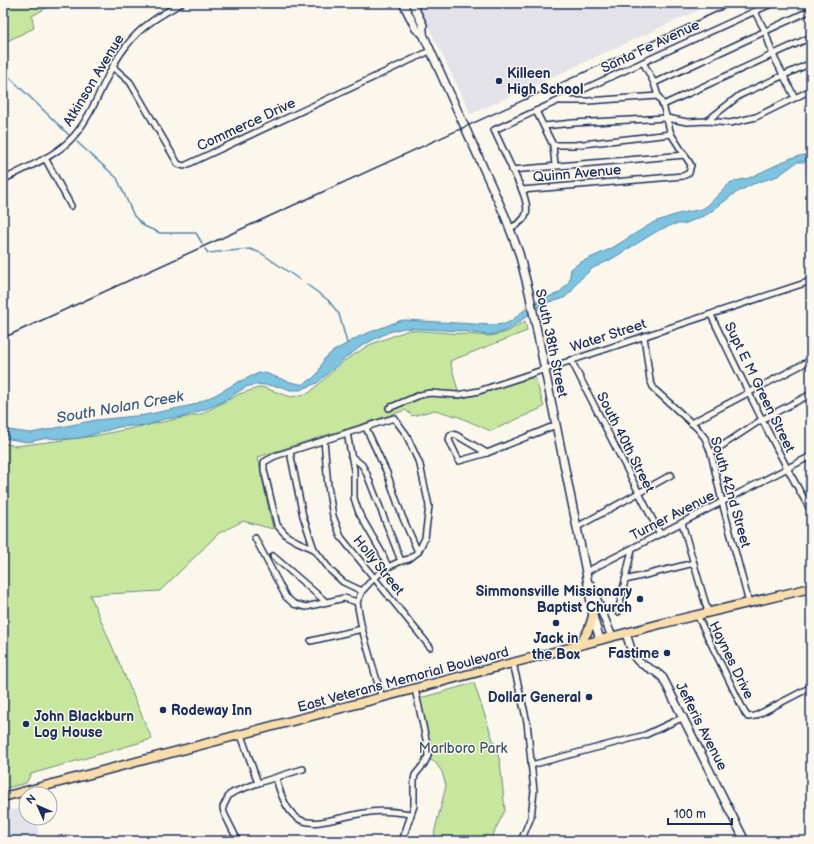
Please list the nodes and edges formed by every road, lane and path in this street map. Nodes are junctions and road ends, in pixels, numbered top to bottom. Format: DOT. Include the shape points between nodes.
graph roads {
  1 [pos="182,3"];
  2 [pos="403,3"];
  3 [pos="412,3"];
  4 [pos="773,3"];
  5 [pos="811,10"];
  6 [pos="754,12"];
  7 [pos="765,31"];
  8 [pos="423,34"];
  9 [pos="811,37"];
  10 [pos="430,51"];
  11 [pos="773,55"];
  12 [pos="643,62"];
  13 [pos="811,63"];
  14 [pos="113,67"];
  15 [pos="783,75"];
  16 [pos="654,83"];
  17 [pos="811,90"];
  18 [pos="658,96"];
  19 [pos="795,98"];
  20 [pos="558,101"];
  21 [pos="663,105"];
  22 [pos="536,111"];
  23 [pos="668,118"];
  24 [pos="707,121"];
  25 [pos="544,126"];
  26 [pos="671,134"];
  27 [pos="553,145"];
  28 [pos="685,154"];
  29 [pos="45,158"];
  30 [pos="555,165"];
  31 [pos="512,170"];
  32 [pos="3,180"];
  33 [pos="522,190"];
  34 [pos="71,206"];
  35 [pos="510,228"];
  36 [pos="811,281"];
  37 [pos="711,315"];
  38 [pos="644,336"];
  39 [pos="571,360"];
  40 [pos="811,360"];
  41 [pos="545,369"];
  42 [pos="748,393"];
  43 [pos="811,394"];
  44 [pos="389,408"];
  45 [pos="761,420"];
  46 [pos="691,423"];
  47 [pos="556,425"];
  48 [pos="366,428"];
  49 [pos="347,433"];
  50 [pos="324,440"];
  51 [pos="290,452"];
  52 [pos="487,453"];
  53 [pos="711,453"];
  54 [pos="352,456"];
  55 [pos="811,456"];
  56 [pos="787,469"];
  57 [pos="670,475"];
  58 [pos="638,493"];
  59 [pos="722,502"];
  60 [pos="811,511"];
  61 [pos="682,523"];
  62 [pos="577,527"];
  63 [pos="660,534"];
  64 [pos="254,538"];
  65 [pos="314,548"];
  66 [pos="632,549"];
  67 [pos="418,552"];
  68 [pos="273,556"];
  69 [pos="401,560"];
  70 [pos="694,563"];
  71 [pos="285,566"];
  72 [pos="388,567"];
  73 [pos="271,569"];
  74 [pos="586,572"];
  75 [pos="374,578"];
  76 [pos="625,580"];
  77 [pos="811,588"];
  78 [pos="362,592"];
  79 [pos="326,602"];
  80 [pos="357,602"];
  81 [pos="749,603"];
  82 [pos="618,612"];
  83 [pos="708,612"];
  84 [pos="697,615"];
  85 [pos="593,616"];
  86 [pos="362,629"];
  87 [pos="626,633"];
  88 [pos="612,637"];
  89 [pos="600,640"];
  90 [pos="311,641"];
  91 [pos="430,647"];
  92 [pos="576,647"];
  93 [pos="513,663"];
  94 [pos="811,687"];
  95 [pos="415,689"];
  96 [pos="382,698"];
  97 [pos="684,717"];
  98 [pos="241,735"];
  99 [pos="531,765"];
  100 [pos="303,770"];
  101 [pos="276,778"];
  102 [pos="258,783"];
  103 [pos="3,797"];
  104 [pos="410,814"];
  105 [pos="238,841"];
  106 [pos="402,841"];
  107 [pos="521,841"];
  108 [pos="745,841"];
  1 -- 14 [label="street, Atkinson Avenue" via="138,32 126,45"];
  2 -- 8 [label="main road" via="416,29"];
  3 -- 8 [label="main road" via="422,25"];
  4 -- 6 [label="street, Santa Fe Avenue"];
  5 -- 7 [label="street"];
  6 -- 7 [label="street"];
  6 -- 12 [label="street, Santa Fe Avenue"];
  7 -- 11 [label="street"];
  7 -- 16 [label="street"];
  8 -- 10 [label="main road, South 38th Street"];
  9 -- 11 [label="street"];
  10 -- 14 [label="street, Commerce Drive" via="184,166 178,164 130,82"];
  10 -- 35 [label="main road, South 38th Street"];
  11 -- 15 [label="street"];
  11 -- 21 [label="street"];
  12 -- 16 [label="street"];
  12 -- 20 [label="street, Santa Fe Avenue"];
  13 -- 15 [label="street"];
  14 -- 29 [label="street, Atkinson Avenue" via="85,123 64,145"];
  15 -- 19 [label="street"];
  15 -- 24 [label="street" via="740,95"];
  16 -- 18 [label="street"];
  17 -- 19 [label="street"];
  18 -- 20 [label="street"];
  18 -- 21 [label="street"];
  19 -- 24 [label="street" via="756,117 730,123"];
  20 -- 22 [label="street, Santa Fe Avenue"];
  21 -- 23 [label="street"];
  22 -- 25 [label="street"];
  22 -- 31 [label="street, Santa Fe Avenue" via="494,130"];
  23 -- 24 [label="street" via="687,122"];
  23 -- 25 [label="street"];
  23 -- 26 [label="street"];
  25 -- 27 [label="street"];
  26 -- 27 [label="street"];
  26 -- 28 [label="street"];
  27 -- 30 [label="street"];
  28 -- 30 [label="street"];
  28 -- 33 [label="street, Quinn Avenue" via="691,165 689,173 682,176"];
  29 -- 32 [label="street, Atkinson Avenue"];
  29 -- 34 [label="street"];
  30 -- 31 [label="street"];
  31 -- 33 [label="street"];
  33 -- 35 [label="street, Quinn Avenue" via="528,206 527,213 519,224"];
  35 -- 41 [label="main road, South 38th Street" via="529,292"];
  36 -- 37 [label="street, Water Street"];
  37 -- 38 [label="street, Water Street"];
  37 -- 42 [label="street, Supt E M Green Street"];
  38 -- 39 [label="street, Water Street"];
  38 -- 46 [label="street, South 42nd Street" via="650,380 654,389"];
  39 -- 41 [label="street, Water Street"];
  39 -- 58 [label="street, South 40th Street"];
  40 -- 42 [label="street"];
  41 -- 44 [label="street, Water Street" via="468,394 420,394"];
  41 -- 47 [label="main road, South 38th Street"];
  42 -- 45 [label="street, Supt E M Green Street"];
  42 -- 46 [label="street"];
  43 -- 45 [label="street"];
  45 -- 53 [label="street"];
  45 -- 56 [label="street, Supt E M Green Street"];
  46 -- 53 [label="street, South 42nd Street" via="703,434"];
  47 -- 52 [label="street"];
  47 -- 62 [label="main road, South 38th Street"];
  48 -- 49 [label="street"];
  48 -- 67 [label="street"];
  48 -- 67 [label="street" via="394,418 406,434 420,465 429,506 425,538"];
  49 -- 50 [label="street"];
  49 -- 54 [label="street"];
  50 -- 51 [label="street"];
  50 -- 75 [label="street, Holly Street" via="333,516 341,537"];
  51 -- 65 [label="street" via="303,516"];
  51 -- 65 [label="street" via="264,462 264,470 278,525 287,536"];
  52 -- 52 [label="street" via="459,461 449,440 450,436 454,434"];
  53 -- 59 [label="street, South 42nd Street"];
  54 -- 69 [label="street" via="366,472"];
  54 -- 72 [label="street" via="354,498 359,513"];
  55 -- 56 [label="street, Turner Avenue"];
  56 -- 59 [label="street, Turner Avenue"];
  56 -- 60 [label="street, Supt E M Green Street"];
  57 -- 58 [label="street"];
  58 -- 62 [label="street"];
  58 -- 63 [label="street, South 40th Street"];
  59 -- 61 [label="street, Turner Avenue"];
  59 -- 81 [label="street, South 42nd Street"];
  61 -- 63 [label="street, Turner Avenue"];
  61 -- 70 [label="street"];
  62 -- 74 [label="main road, South 38th Street"];
  63 -- 66 [label="street, Turner Avenue"];
  64 -- 73 [label="street"];
  65 -- 78 [label="street" via="331,571 343,582"];
  66 -- 74 [label="street, Turner Avenue"];
  66 -- 76 [label="street"];
  67 -- 69 [label="street" via="409,559"];
  68 -- 71 [label="street"];
  69 -- 72 [label="street"];
  70 -- 76 [label="street"];
  70 -- 83 [label="street"];
  71 -- 73 [label="street" via="280,564"];
  71 -- 79 [label="street"];
  72 -- 75 [label="street"];
  73 -- 79 [label="street" via="286,597 294,604 306,607"];
  74 -- 85 [label="main road, South 38th Street"];
  74 -- 88 [label="main road, South 38th Street"];
  75 -- 78 [label="street"];
  75 -- 91 [label="street, Holly Street"];
  76 -- 82 [label="street"];
  77 -- 81 [label="main road, East Veterans Memorial Boulevard"];
  78 -- 80 [label="street"];
  79 -- 80 [label="street" via="344,598"];
  80 -- 86 [label="street"];
  81 -- 83 [label="main road, East Veterans Memorial Boulevard"];
  83 -- 84 [label="main road, East Veterans Memorial Boulevard"];
  84 -- 87 [label="main road, East Veterans Memorial Boulevard"];
  84 -- 94 [label="street, Haynes Drive" via="748,717 755,716"];
  85 -- 89 [label="main road, South 38th Street"];
  85 -- 92 [label="main road" via="589,631"];
  86 -- 90 [label="street"];
  86 -- 96 [label="street"];
  87 -- 88 [label="main road, East Veterans Memorial Boulevard"];
  87 -- 97 [label="main road, Jefferis Avenue" via="637,660 663,678"];
  88 -- 89 [label="main road, East Veterans Memorial Boulevard"];
  89 -- 92 [label="main road, East Veterans Memorial Boulevard"];
  92 -- 93 [label="main road, East Veterans Memorial Boulevard"];
  93 -- 95 [label="main road, East Veterans Memorial Boulevard"];
  93 -- 99 [label="street" via="527,722"];
  95 -- 96 [label="main road, East Veterans Memorial Boulevard"];
  95 -- 104 [label="street" via="428,756 415,775 414,806"];
  96 -- 98 [label="main road, East Veterans Memorial Boulevard"];
  97 -- 99 [label="street" via="645,735"];
  97 -- 108 [label="main road, Jefferis Avenue"];
  98 -- 102 [label="street"];
  98 -- 103 [label="main road, East Veterans Memorial Boulevard"];
  99 -- 107 [label="street" via="534,792 531,817"];
  100 -- 101 [label="street"];
  101 -- 102 [label="street"];
  101 -- 104 [label="street" via="286,808 294,818 305,823 318,824 381,810"];
  102 -- 105 [label="street" via="234,792 225,801 224,813"];
  104 -- 106 [label="street"];
}
